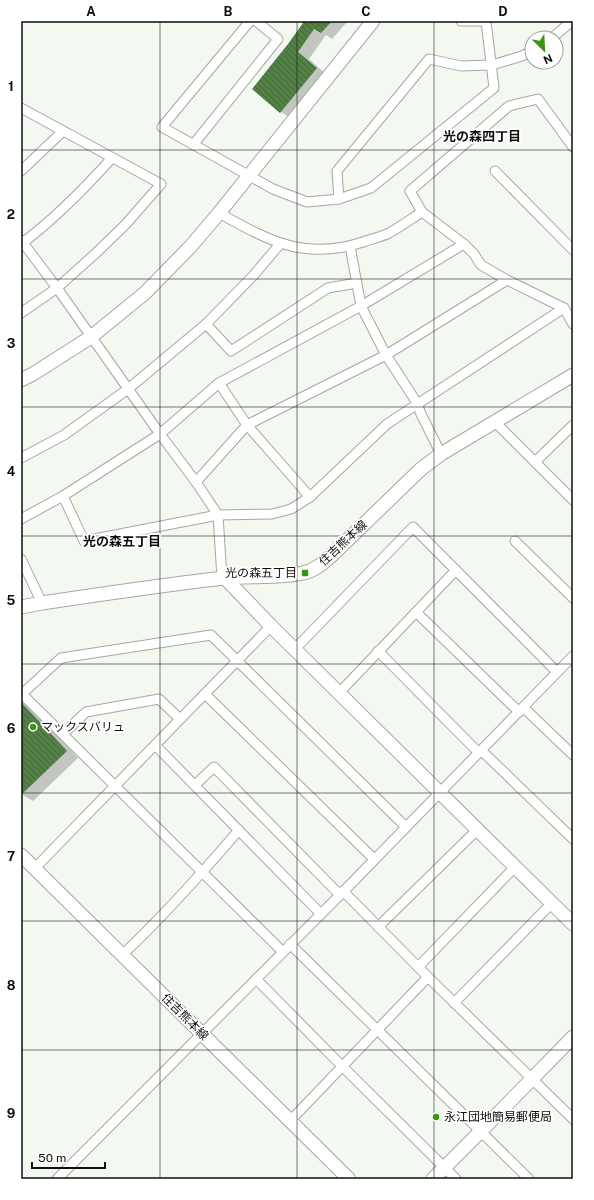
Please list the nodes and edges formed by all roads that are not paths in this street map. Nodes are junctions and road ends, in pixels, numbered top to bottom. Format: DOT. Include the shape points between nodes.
graph roads {
  1 [pos="250,21"];
  2 [pos="256,21"];
  3 [pos="373,21"];
  4 [pos="462,21"];
  5 [pos="486,21"];
  6 [pos="572,21"];
  7 [pos="561,30"];
  8 [pos="524,55"];
  9 [pos="492,65"];
  10 [pos="21,108"];
  11 [pos="63,131"];
  12 [pos="193,145"];
  13 [pos="573,146"];
  14 [pos="112,158"];
  15 [pos="21,171"];
  16 [pos="494,171"];
  17 [pos="249,175"];
  18 [pos="338,199"];
  19 [pos="422,212"];
  20 [pos="219,213"];
  21 [pos="22,242"];
  22 [pos="280,244"];
  23 [pos="464,244"];
  24 [pos="350,246"];
  25 [pos="573,250"];
  26 [pos="506,280"];
  27 [pos="356,283"];
  28 [pos="57,288"];
  29 [pos="361,306"];
  30 [pos="564,308"];
  31 [pos="21,313"];
  32 [pos="206,324"];
  33 [pos="573,324"];
  34 [pos="91,336"];
  35 [pos="386,355"];
  36 [pos="573,374"];
  37 [pos="21,380"];
  38 [pos="218,383"];
  39 [pos="128,389"];
  40 [pos="417,403"];
  41 [pos="495,422"];
  42 [pos="573,425"];
  43 [pos="246,426"];
  44 [pos="160,434"];
  45 [pos="441,454"];
  46 [pos="21,458"];
  47 [pos="535,462"];
  48 [pos="196,482"];
  49 [pos="63,496"];
  50 [pos="310,496"];
  51 [pos="573,500"];
  52 [pos="218,515"];
  53 [pos="21,519"];
  54 [pos="515,541"];
  55 [pos="21,559"];
  56 [pos="456,570"];
  57 [pos="224,578"];
  58 [pos="573,598"];
  59 [pos="42,603"];
  60 [pos="21,607"];
  61 [pos="416,612"];
  62 [pos="271,626"];
  63 [pos="295,648"];
  64 [pos="378,651"];
  65 [pos="237,661"];
  66 [pos="571,661"];
  67 [pos="557,672"];
  68 [pos="339,693"];
  69 [pos="22,694"];
  70 [pos="205,694"];
  71 [pos="521,710"];
  72 [pos="180,720"];
  73 [pos="62,734"];
  74 [pos="155,745"];
  75 [pos="480,751"];
  76 [pos="573,755"];
  77 [pos="195,785"];
  78 [pos="115,787"];
  79 [pos="440,792"];
  80 [pos="406,827"];
  81 [pos="478,829"];
  82 [pos="239,830"];
  83 [pos="573,840"];
  84 [pos="374,859"];
  85 [pos="26,862"];
  86 [pos="516,867"];
  87 [pos="202,872"];
  88 [pos="341,893"];
  89 [pos="552,903"];
  90 [pos="321,914"];
  91 [pos="573,924"];
  92 [pos="378,927"];
  93 [pos="290,944"];
  94 [pos="283,952"];
  95 [pos="122,955"];
  96 [pos="418,967"];
  97 [pos="428,977"];
  98 [pos="256,979"];
  99 [pos="454,1003"];
  100 [pos="378,1029"];
  101 [pos="201,1033"];
  102 [pos="573,1037"];
  103 [pos="342,1066"];
  104 [pos="532,1079"];
  105 [pos="573,1119"];
  106 [pos="290,1121"];
  107 [pos="480,1132"];
  108 [pos="445,1167"];
  109 [pos="58,1179"];
  110 [pos="349,1179"];
  111 [pos="433,1179"];
  112 [pos="456,1179"];
  113 [pos="529,1179"];
  1 -- 12 [label="street" via="162,128"];
  2 -- 12 [label="street" via="278,39"];
  3 -- 17 [label="street"];
  4 -- 5 [label="street"];
  5 -- 9 [label="street"];
  6 -- 7 [label="street"];
  8 -- 9 [label="street"];
  9 -- 18 [label="street" via="494,88 371,188"];
  9 -- 18 [label="street" via="461,66 429,59 337,171"];
  10 -- 11 [label="street"];
  11 -- 14 [label="street"];
  11 -- 15 [label="street"];
  12 -- 17 [label="street"];
  13 -- 19 [label="street" via="538,99 509,106 410,191"];
  14 -- 21 [label="street" via="83,190"];
  14 -- 28 [label="street" via="161,184 120,230"];
  16 -- 25 [label="street"];
  17 -- 18 [label="street" via="273,189 307,202"];
  17 -- 20 [label="street"];
  19 -- 23 [label="street"];
  19 -- 24 [label="street" via="387,234"];
  20 -- 22 [label="street"];
  20 -- 34 [label="street" via="145,293"];
  21 -- 28 [label="street"];
  22 -- 24 [label="street" via="327,250"];
  22 -- 32 [label="street"];
  23 -- 26 [label="street" via="481,265"];
  23 -- 29 [label="street"];
  24 -- 27 [label="street"];
  26 -- 30 [label="street"];
  26 -- 35 [label="street"];
  27 -- 29 [label="street"];
  27 -- 32 [label="street" via="328,288 230,351"];
  28 -- 31 [label="street"];
  28 -- 34 [label="street"];
  29 -- 35 [label="street"];
  29 -- 38 [label="street"];
  30 -- 33 [label="street"];
  30 -- 40 [label="street"];
  32 -- 39 [label="street"];
  34 -- 37 [label="street"];
  34 -- 39 [label="street"];
  35 -- 40 [label="street"];
  35 -- 43 [label="street"];
  36 -- 41 [label="street, 住吉熊本線"];
  38 -- 43 [label="street"];
  38 -- 44 [label="street"];
  39 -- 44 [label="street"];
  39 -- 46 [label="street" via="64,434"];
  40 -- 45 [label="street"];
  40 -- 50 [label="street" via="387,424"];
  41 -- 45 [label="street, 住吉熊本線"];
  41 -- 47 [label="street"];
  42 -- 47 [label="street"];
  43 -- 48 [label="street"];
  43 -- 50 [label="street"];
  44 -- 48 [label="street"];
  44 -- 49 [label="street"];
  45 -- 57 [label="street, 住吉熊本線" via="421,469 319,566 305,573 284,576"];
  47 -- 51 [label="street"];
  48 -- 52 [label="street"];
  49 -- 52 [label="street" via="84,541"];
  49 -- 53 [label="street"];
  50 -- 52 [label="street" via="291,509 272,514"];
  52 -- 57 [label="street"];
  54 -- 58 [label="street"];
  55 -- 59 [label="street"];
  56 -- 61 [label="street"];
  56 -- 63 [label="street" via="413,527"];
  56 -- 67 [label="street"];
  57 -- 59 [label="street, 住吉熊本線"];
  57 -- 62 [label="street"];
  59 -- 60 [label="street, 住吉熊本線"];
  61 -- 64 [label="street"];
  61 -- 71 [label="street"];
  62 -- 63 [label="street"];
  62 -- 65 [label="street"];
  63 -- 68 [label="street"];
  64 -- 68 [label="street"];
  64 -- 75 [label="street"];
  65 -- 69 [label="street" via="211,635 61,658"];
  65 -- 70 [label="street"];
  65 -- 80 [label="street"];
  66 -- 67 [label="street"];
  67 -- 71 [label="street"];
  68 -- 79 [label="street"];
  69 -- 73 [label="street"];
  70 -- 72 [label="street"];
  70 -- 84 [label="street"];
  71 -- 75 [label="street"];
  71 -- 76 [label="street"];
  72 -- 73 [label="street" via="159,699 86,712"];
  72 -- 74 [label="street"];
  73 -- 78 [label="street"];
  74 -- 77 [label="street"];
  74 -- 78 [label="street"];
  75 -- 79 [label="street"];
  75 -- 83 [label="street"];
  77 -- 82 [label="street"];
  77 -- 88 [label="street" via="214,767"];
  78 -- 85 [label="street"];
  78 -- 87 [label="street"];
  79 -- 80 [label="street"];
  79 -- 81 [label="street"];
  80 -- 84 [label="street"];
  81 -- 86 [label="street"];
  81 -- 92 [label="street"];
  82 -- 87 [label="street"];
  82 -- 90 [label="street"];
  84 -- 88 [label="street"];
  85 -- 95 [label="street, 住吉熊本線"];
  86 -- 89 [label="street"];
  86 -- 96 [label="street"];
  87 -- 94 [label="street"];
  87 -- 95 [label="street"];
  88 -- 90 [label="street"];
  88 -- 92 [label="street"];
  89 -- 91 [label="street"];
  89 -- 99 [label="street"];
  90 -- 93 [label="street"];
  92 -- 96 [label="street"];
  93 -- 94 [label="street"];
  93 -- 100 [label="street"];
  94 -- 98 [label="street"];
  95 -- 101 [label="street, 住吉熊本線"];
  96 -- 97 [label="street"];
  97 -- 99 [label="street"];
  97 -- 100 [label="street"];
  98 -- 101 [label="street"];
  98 -- 103 [label="street"];
  99 -- 104 [label="street"];
  100 -- 103 [label="street"];
  100 -- 107 [label="street"];
  101 -- 106 [label="street, 住吉熊本線"];
  101 -- 109 [label="street"];
  102 -- 104 [label="street"];
  103 -- 106 [label="street"];
  103 -- 108 [label="street"];
  104 -- 105 [label="street"];
  104 -- 107 [label="street"];
  106 -- 110 [label="street, 住吉熊本線"];
  107 -- 108 [label="street"];
  107 -- 113 [label="street"];
  108 -- 111 [label="street"];
  108 -- 112 [label="street"];
}
